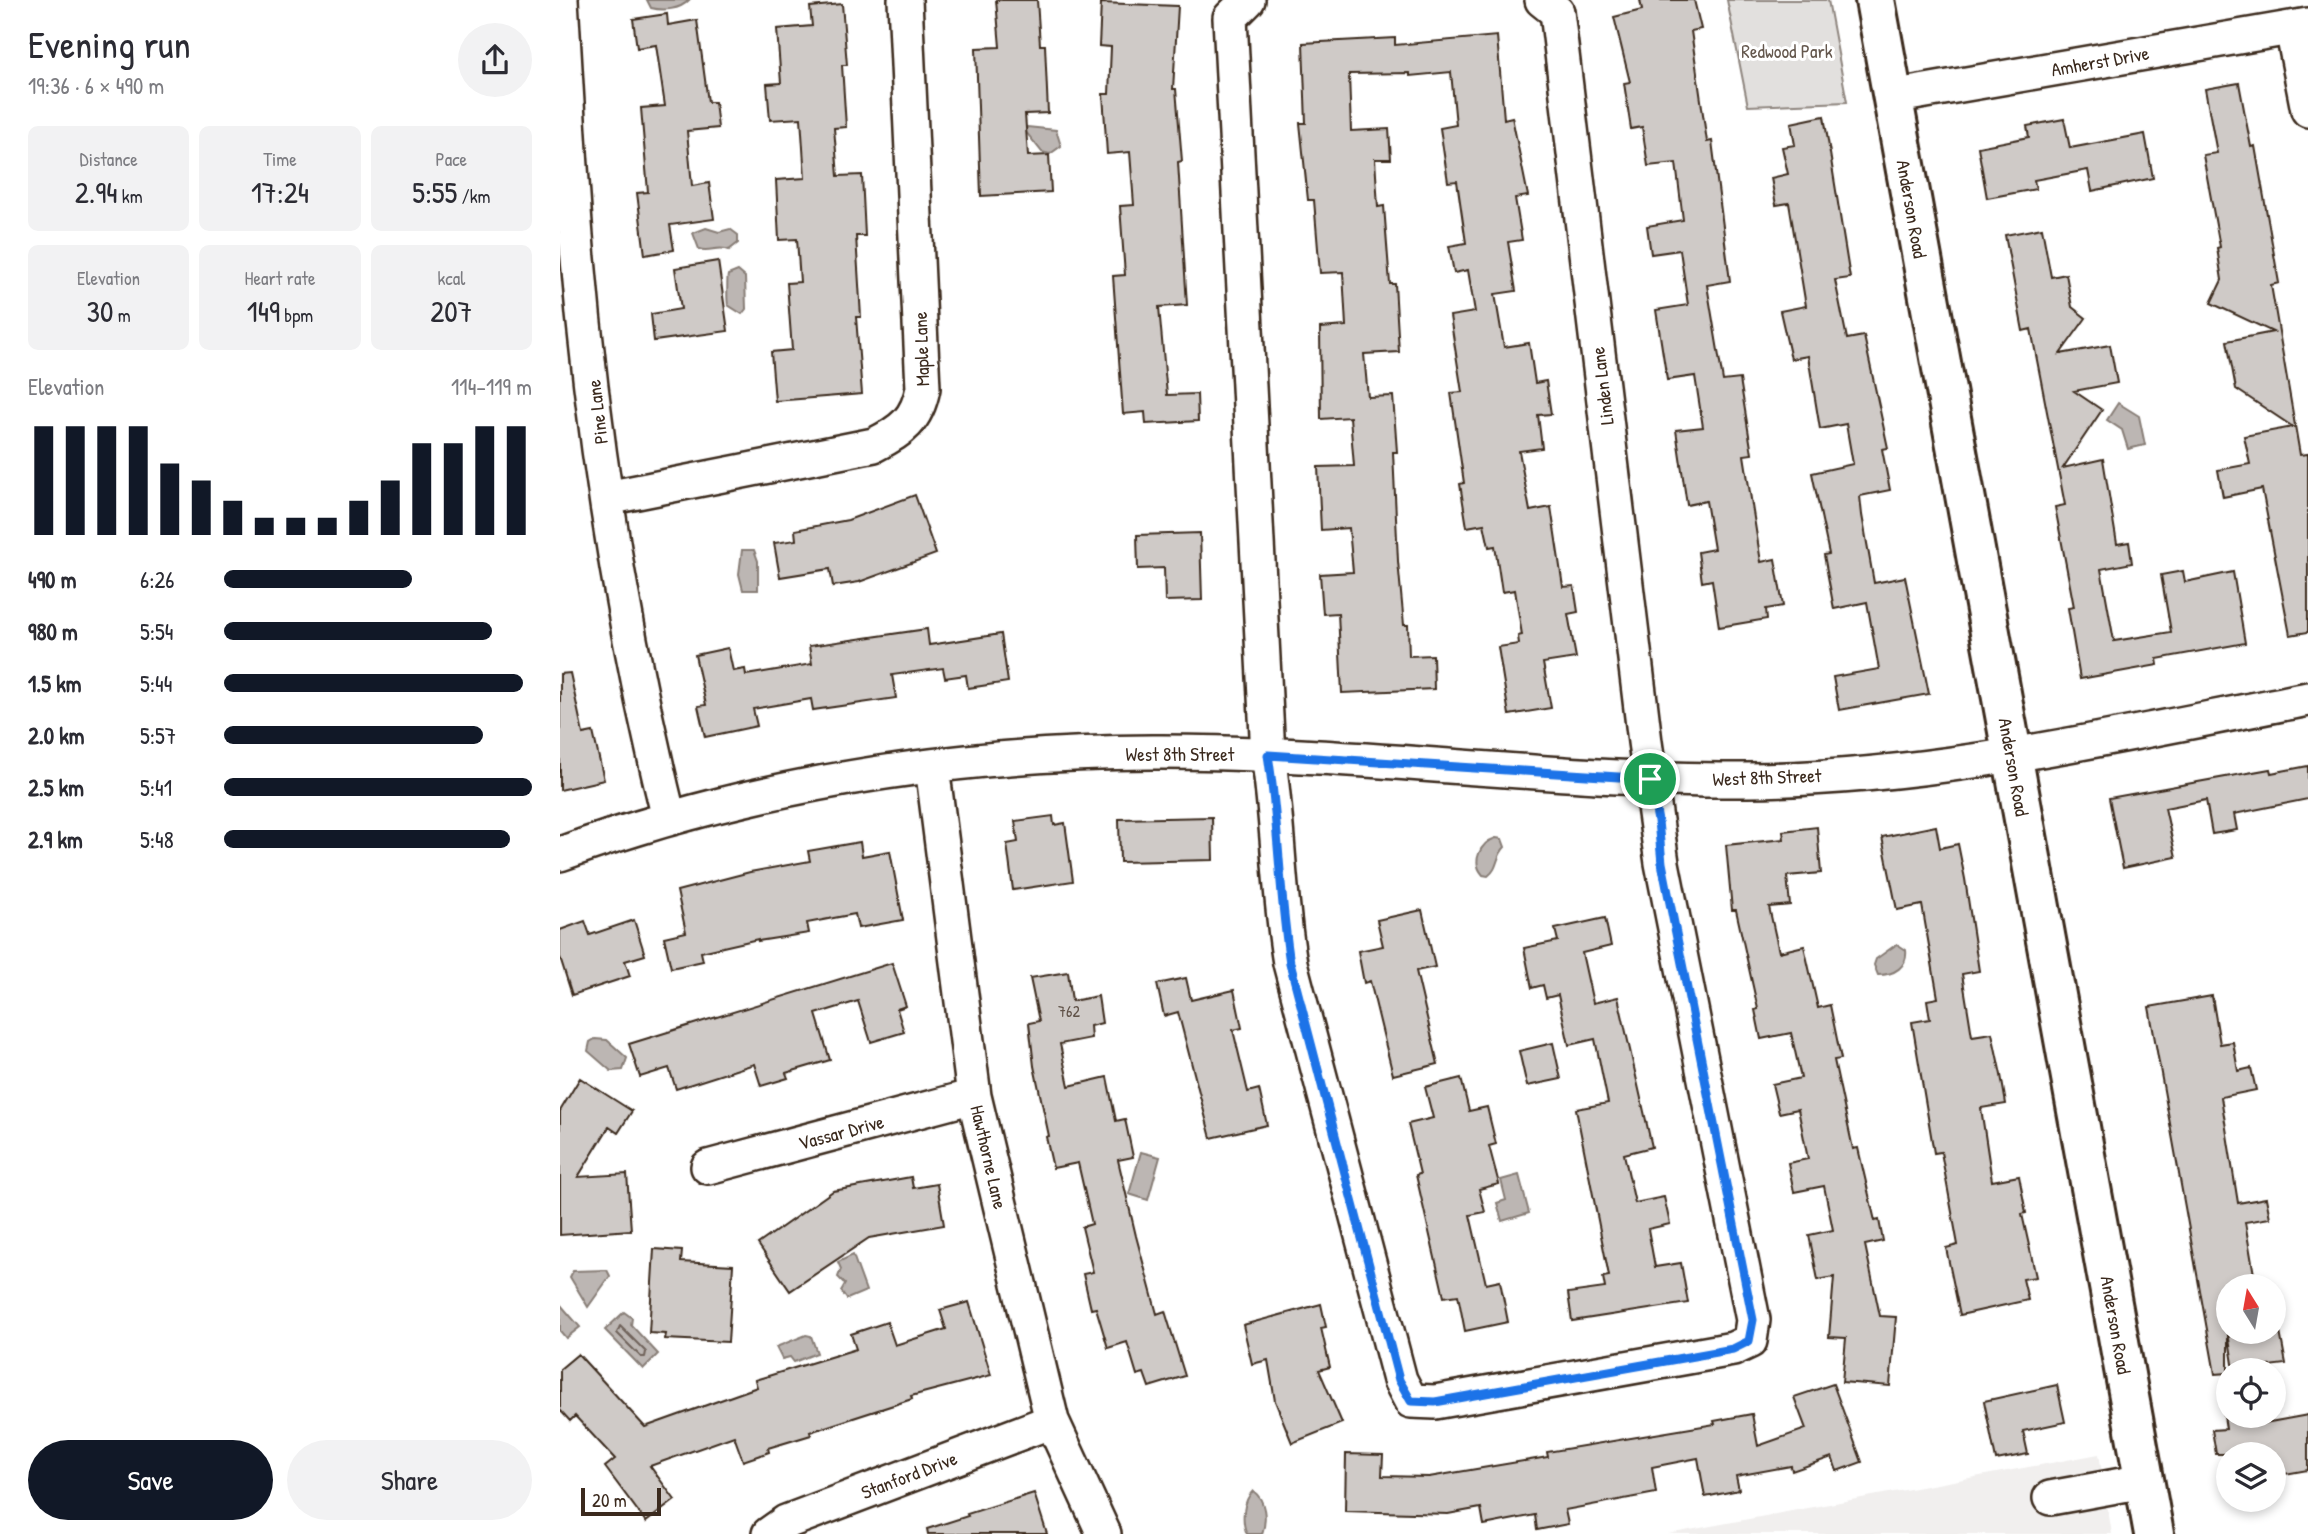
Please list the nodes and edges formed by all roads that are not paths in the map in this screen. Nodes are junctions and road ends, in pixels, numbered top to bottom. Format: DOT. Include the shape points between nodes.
graph roads {
  1 [pos="561,0"];
  2 [pos="905,0"];
  3 [pos="1248,0"];
  4 [pos="1542,0"];
  5 [pos="1875,0"];
  6 [pos="2300,26"];
  7 [pos="1891,97"];
  8 [pos="2308,110"];
  9 [pos="569,251"];
  10 [pos="607,498"];
  11 [pos="2308,699"];
  12 [pos="1268,755"];
  13 [pos="2012,755"];
  14 [pos="932,765"];
  15 [pos="1650,779"];
  16 [pos="669,818"];
  17 [pos="560,854"];
  18 [pos="974,1096"];
  19 [pos="708,1167"];
  20 [pos="1052,1421"];
  21 [pos="2144,1481"];
  22 [pos="2050,1499"];
  23 [pos="769,1534"];
  24 [pos="1104,1534"];
  25 [pos="2154,1534"];
  1 -- 9 [label="street, Pine Lane"];
  2 -- 10 [label="street, Maple Lane" via="923,388 919,409 902,431 874,445"];
  3 -- 12 [label="street" via="1230,18"];
  4 -- 15 [label="street, Linden Lane" via="1557,12"];
  5 -- 7 [label="main road, Anderson Road"];
  6 -- 7 [label="street, Amherst Drive"];
  6 -- 8 [label="street"];
  7 -- 13 [label="main road, Anderson Road"];
  9 -- 10 [label="street, Pine Lane"];
  10 -- 16 [label="street, Pine Lane" via="635,677"];
  11 -- 13 [label="street, West 8th Street"];
  12 -- 14 [label="street, West 8th Street" via="1153,752"];
  12 -- 15 [label="street, West 8th Street"];
  12 -- 15 [label="street, Linden Lane" via="1276,803 1280,902 1290,963 1399,1380 1411,1401 1435,1402 1733,1349 1749,1341 1753,1320 1662,863"];
  13 -- 15 [label="street, West 8th Street" via="1876,772 1752,780"];
  13 -- 21 [label="main road, Anderson Road"];
  14 -- 16 [label="street, West 8th Street" via="758,795"];
  14 -- 18 [label="street, Hawthorne Lane"];
  16 -- 17 [label="street, West 8th Street"];
  18 -- 19 [label="street, Vassar Drive"];
  18 -- 20 [label="street, Hawthorne Lane"];
  20 -- 23 [label="street, Stanford Drive" via="786,1522"];
  20 -- 24 [label="street, Hawthorne Lane"];
  21 -- 22 [label="street"];
  21 -- 25 [label="main road, Anderson Road"];
}
